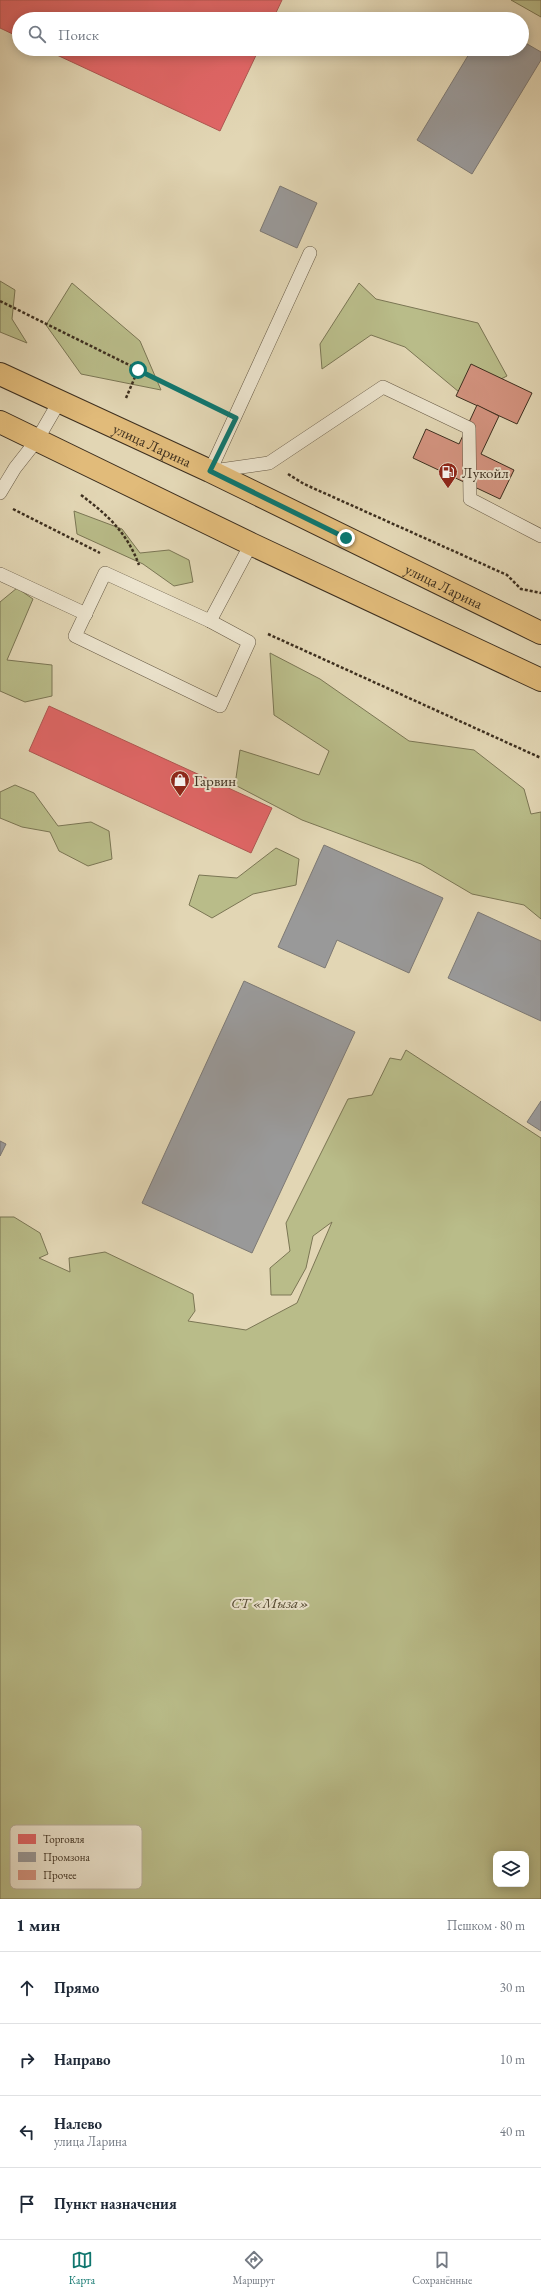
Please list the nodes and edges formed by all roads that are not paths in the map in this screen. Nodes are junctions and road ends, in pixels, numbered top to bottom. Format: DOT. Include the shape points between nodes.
graph roads {
  1 [pos="310,254"];
  2 [pos="0,374"];
  3 [pos="59,402"];
  4 [pos="0,422"];
  5 [pos="37,440"];
  6 [pos="210,471"];
  7 [pos="0,493"];
  8 [pos="541,536"];
  9 [pos="251,544"];
  10 [pos="0,574"];
  11 [pos="86,614"];
  12 [pos="210,621"];
  13 [pos="541,633"];
  14 [pos="541,680"];
  1 -- 6 [label="lane"];
  2 -- 3 [label="main road, улица Ларина"];
  3 -- 5 [label="lane"];
  3 -- 6 [label="main road, улица Ларина"];
  4 -- 5 [label="main road"];
  5 -- 7 [label="lane" via="15,468"];
  5 -- 9 [label="main road"];
  6 -- 8 [label="lane" via="269,463 384,387 469,428 470,499"];
  6 -- 13 [label="main road, улица Ларина"];
  9 -- 12 [label="lane"];
  9 -- 14 [label="main road"];
  10 -- 11 [label="lane"];
  11 -- 12 [label="lane" via="105,573"];
  11 -- 12 [label="lane" via="75,636 220,706 249,642"];
}
